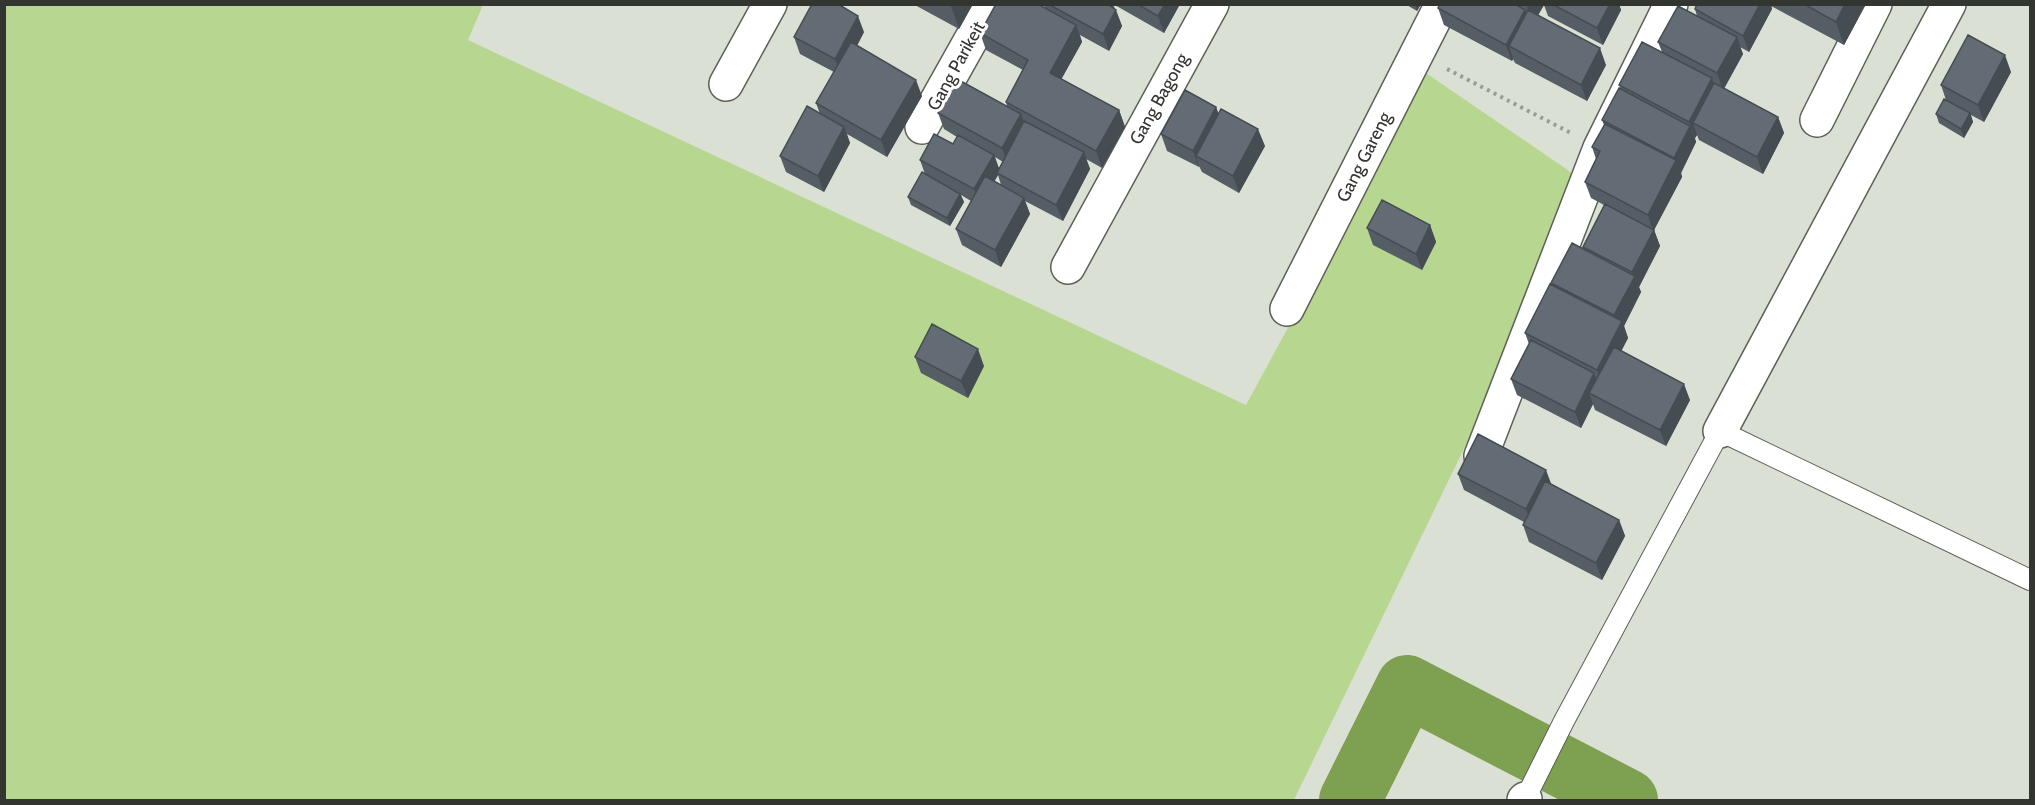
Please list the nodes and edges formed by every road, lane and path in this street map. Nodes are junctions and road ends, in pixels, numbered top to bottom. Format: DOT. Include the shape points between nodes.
graph roads {
  1 [pos="770,4"];
  2 [pos="991,4"];
  3 [pos="1212,4"];
  4 [pos="1442,4"];
  5 [pos="1671,4"];
  6 [pos="1875,4"];
  7 [pos="1949,4"];
  8 [pos="1417,53"];
  9 [pos="726,84"];
  10 [pos="1817,120"];
  11 [pos="922,127"];
  12 [pos="1600,147"];
  13 [pos="1068,267"];
  14 [pos="1287,309"];
  15 [pos="1720,431"];
  16 [pos="1481,456"];
  17 [pos="2031,580"];
  18 [pos="1524,800"];
  1 -- 9 [label="street"];
  2 -- 11 [label="street, Gang Parikeit"];
  3 -- 13 [label="street, Gang Bagong"];
  4 -- 8 [label="street, Gang Gareng"];
  5 -- 12 [label="street"];
  6 -- 10 [label="street"];
  7 -- 15 [label="street"];
  8 -- 12 [label="path"];
  8 -- 14 [label="street, Gang Gareng"];
  12 -- 16 [label="street"];
  15 -- 17 [label="lane"];
  15 -- 18 [label="lane"];
}
